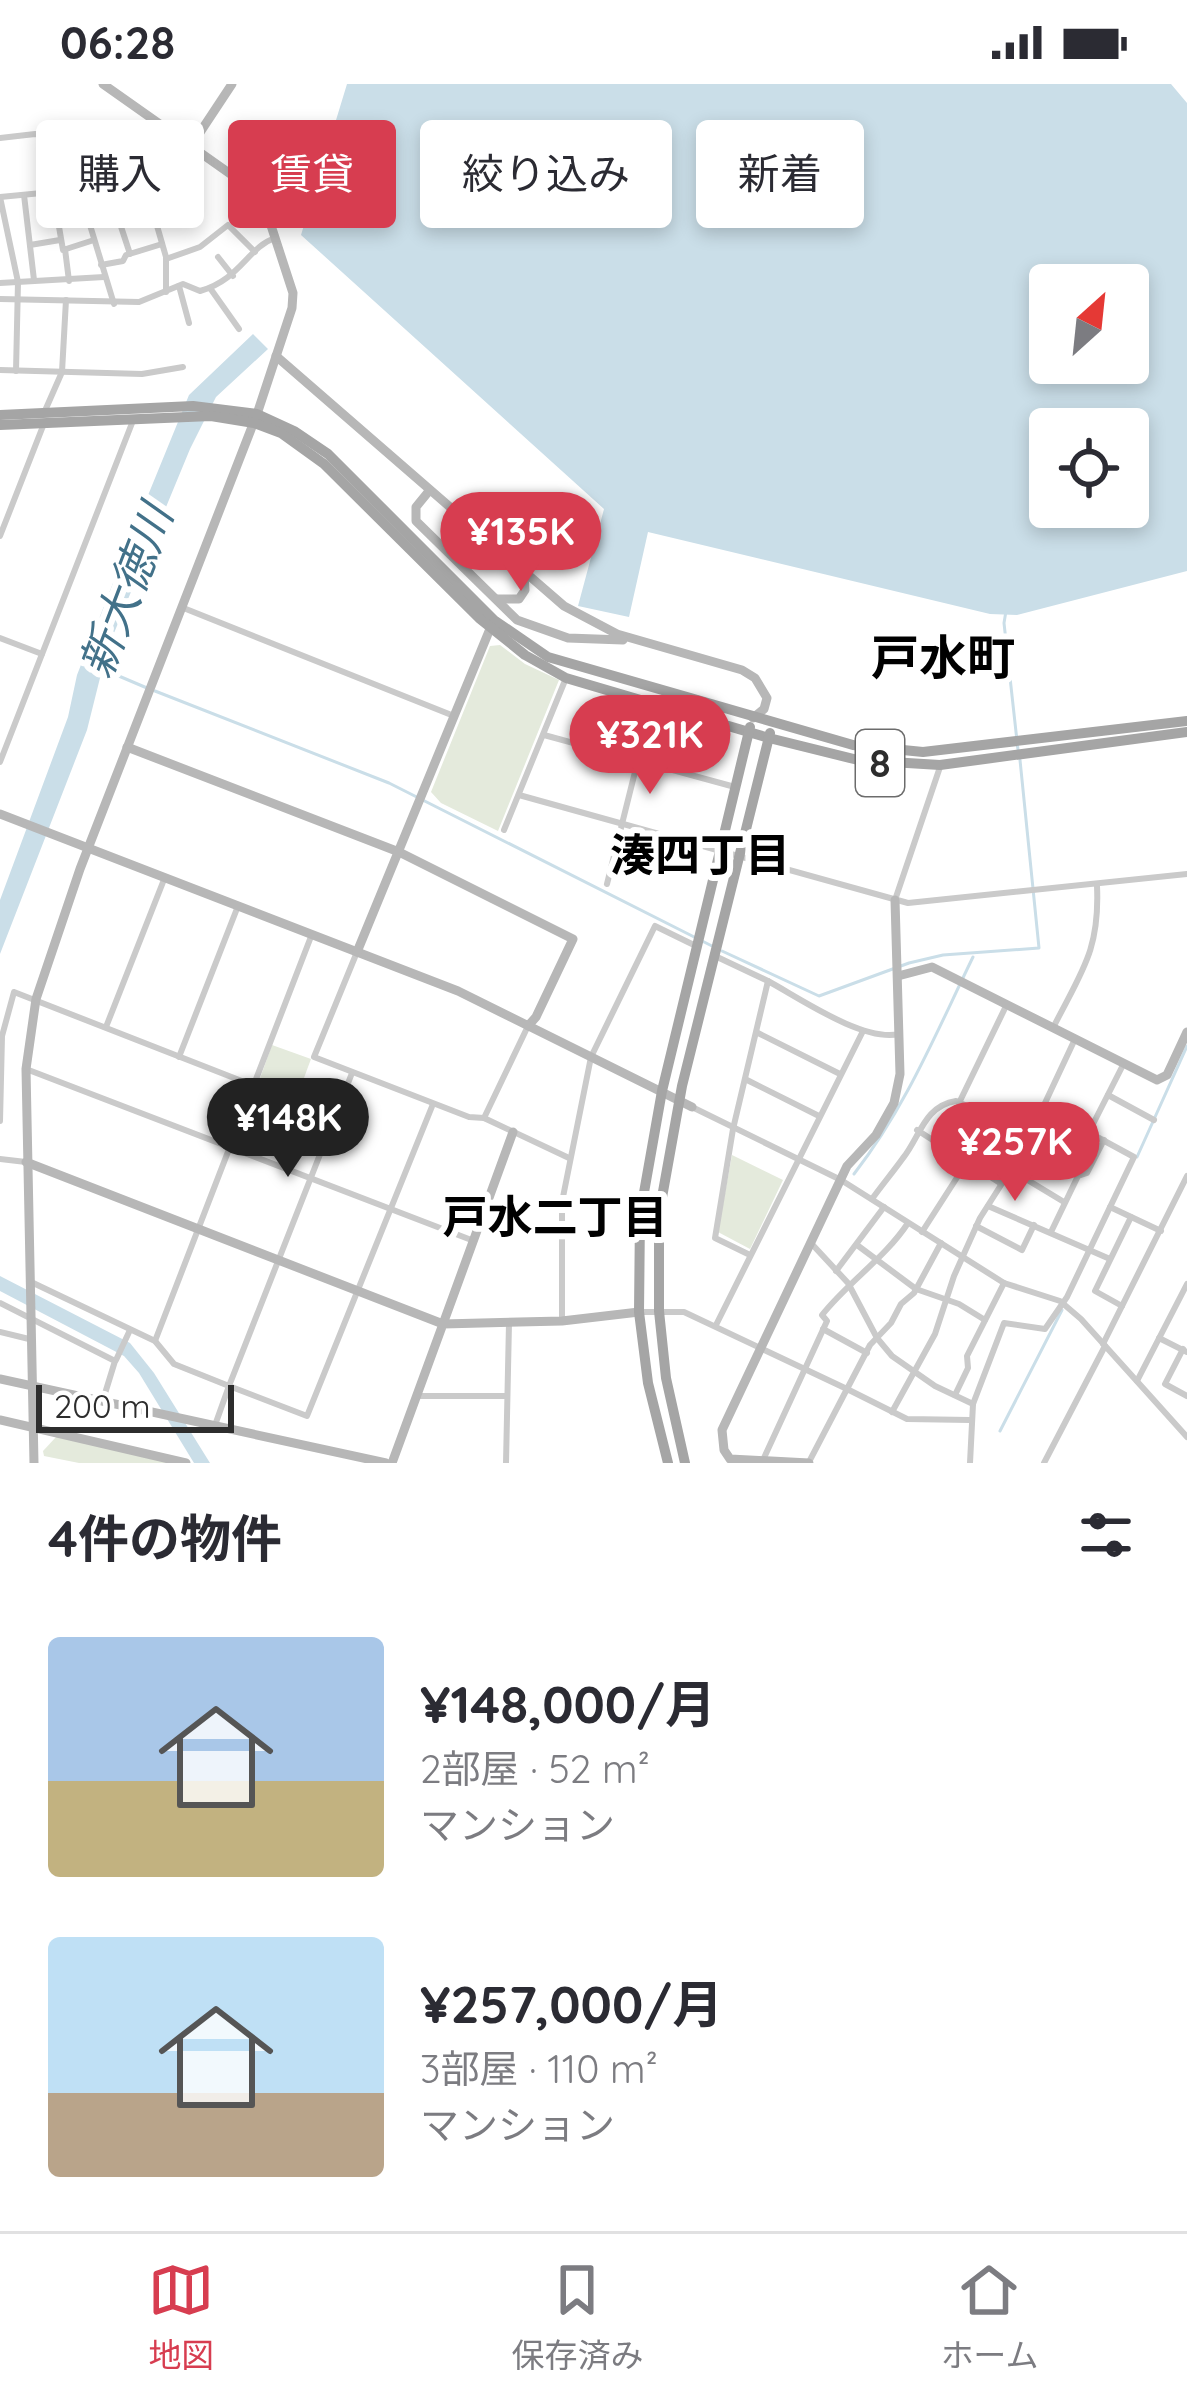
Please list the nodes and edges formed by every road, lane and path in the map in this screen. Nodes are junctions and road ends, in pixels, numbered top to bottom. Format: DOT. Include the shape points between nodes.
graph roads {
  1 [pos="103,84"];
  2 [pos="232,84"];
  3 [pos="155,120"];
  4 [pos="204,122"];
  5 [pos="36,134"];
  6 [pos="0,139"];
  7 [pos="205,155"];
  8 [pos="36,193"];
  9 [pos="24,194"];
  10 [pos="58,228"];
  11 [pos="90,228"];
  12 [pos="121,228"];
  13 [pos="158,228"];
  14 [pos="274,238"];
  15 [pos="60,240"];
  16 [pos="94,240"];
  17 [pos="162,244"];
  18 [pos="30,245"];
  19 [pos="65,249"];
  20 [pos="255,252"];
  21 [pos="130,254"];
  22 [pos="218,257"];
  23 [pos="166,259"];
  24 [pos="101,265"];
  25 [pos="233,276"];
  26 [pos="104,277"];
  27 [pos="34,281"];
  28 [pos="69,281"];
  29 [pos="18,282"];
  30 [pos="0,283"];
  31 [pos="179,286"];
  32 [pos="211,288"];
  33 [pos="166,292"];
  34 [pos="0,299"];
  35 [pos="19,299"];
  36 [pos="66,300"];
  37 [pos="114,304"];
  38 [pos="189,323"];
  39 [pos="239,329"];
  40 [pos="276,356"];
  41 [pos="183,367"];
  42 [pos="0,370"];
  43 [pos="16,371"];
  44 [pos="62,372"];
  45 [pos="172,411"];
  46 [pos="0,415"];
  47 [pos="44,417"];
  48 [pos="134,418"];
  49 [pos="256,418"];
  50 [pos="0,424"];
  51 [pos="429,491"];
  52 [pos="0,536"];
  53 [pos="522,571"];
  54 [pos="492,598"];
  55 [pos="182,607"];
  56 [pos="492,624"];
  57 [pos="0,638"];
  58 [pos="640,641"];
  59 [pos="42,654"];
  60 [pos="566,678"];
  61 [pos="764,709"];
  62 [pos="454,716"];
  63 [pos="1187,721"];
  64 [pos="772,724"];
  65 [pos="751,725"];
  66 [pos="1187,732"];
  67 [pos="544,735"];
  68 [pos="769,738"];
  69 [pos="127,747"];
  70 [pos="1019,747"];
  71 [pos="638,760"];
  72 [pos="0,762"];
  73 [pos="940,765"];
  74 [pos="735,787"];
  75 [pos="519,795"];
  76 [pos="0,814"];
  77 [pos="622,824"];
  78 [pos="505,830"];
  79 [pos="89,847"];
  80 [pos="400,852"];
  81 [pos="720,852"];
  82 [pos="738,857"];
  83 [pos="1187,874"];
  84 [pos="165,877"];
  85 [pos="607,884"];
  86 [pos="1097,884"];
  87 [pos="896,900"];
  88 [pos="238,906"];
  89 [pos="312,934"];
  90 [pos="697,946"];
  91 [pos="357,952"];
  92 [pos="715,956"];
  93 [pos="898,976"];
  94 [pos="768,982"];
  95 [pos="36,999"];
  96 [pos="1007,1004"];
  97 [pos="528,1026"];
  98 [pos="106,1028"];
  99 [pos="1053,1028"];
  100 [pos="863,1031"];
  101 [pos="757,1032"];
  102 [pos="1187,1032"];
  103 [pos="899,1034"];
  104 [pos="1,1036"];
  105 [pos="1075,1039"];
  106 [pos="1181,1054"];
  107 [pos="179,1057"];
  108 [pos="591,1058"];
  109 [pos="1124,1063"];
  110 [pos="26,1069"];
  111 [pos="352,1073"];
  112 [pos="841,1074"];
  113 [pos="746,1080"];
  114 [pos="252,1085"];
  115 [pos="662,1091"];
  116 [pos="1108,1095"];
  117 [pos="679,1100"];
  118 [pos="959,1103"];
  119 [pos="433,1104"];
  120 [pos="692,1106"];
  121 [pos="1042,1106"];
  122 [pos="819,1116"];
  123 [pos="484,1118"];
  124 [pos="1154,1120"];
  125 [pos="0,1121"];
  126 [pos="733,1129"];
  127 [pos="917,1130"];
  128 [pos="513,1132"];
  129 [pos="1089,1132"];
  130 [pos="1029,1135"];
  131 [pos="1104,1140"];
  132 [pos="1024,1145"];
  133 [pos="229,1148"];
  134 [pos="569,1158"];
  135 [pos="0,1159"];
  136 [pos="797,1160"];
  137 [pos="26,1162"];
  138 [pos="967,1162"];
  139 [pos="1011,1170"];
  140 [pos="1078,1176"];
  141 [pos="1187,1176"];
  142 [pos="311,1179"];
  143 [pos="841,1180"];
  144 [pos="1001,1184"];
  145 [pos="872,1199"];
  146 [pos="1066,1202"];
  147 [pos="988,1206"];
  148 [pos="884,1207"];
  149 [pos="1110,1207"];
  150 [pos="391,1209"];
  151 [pos="1131,1217"];
  152 [pos="908,1223"];
  153 [pos="1034,1225"];
  154 [pos="976,1226"];
  155 [pos="197,1228"];
  156 [pos="1161,1231"];
  157 [pos="922,1232"];
  158 [pos="1052,1232"];
  159 [pos="474,1241"];
  160 [pos="810,1242"];
  161 [pos="941,1243"];
  162 [pos="857,1245"];
  163 [pos="1090,1249"];
  164 [pos="751,1255"];
  165 [pos="962,1256"];
  166 [pos="280,1259"];
  167 [pos="876,1259"];
  168 [pos="1110,1259"];
  169 [pos="836,1271"];
  170 [pos="29,1283"];
  171 [pos="848,1283"];
  172 [pos="1004,1283"];
  173 [pos="1187,1284"];
  174 [pos="358,1289"];
  175 [pos="916,1289"];
  176 [pos="945,1299"];
  177 [pos="1060,1301"];
  178 [pos="0,1303"];
  179 [pos="1122,1306"];
  180 [pos="658,1311"];
  181 [pos="990,1311"];
  182 [pos="639,1312"];
  183 [pos="28,1313"];
  184 [pos="986,1320"];
  185 [pos="562,1321"];
  186 [pos="509,1322"];
  187 [pos="1006,1323"];
  188 [pos="443,1324"];
  189 [pos="716,1325"];
  190 [pos="823,1329"];
  191 [pos="129,1331"];
  192 [pos="0,1332"];
  193 [pos="877,1338"];
  194 [pos="1159,1338"];
  195 [pos="29,1339"];
  196 [pos="155,1341"];
  197 [pos="1104,1345"];
  198 [pos="761,1347"];
  199 [pos="1185,1350"];
  200 [pos="867,1354"];
  201 [pos="117,1358"];
  202 [pos="968,1365"];
  203 [pos="805,1368"];
  204 [pos="913,1370"];
  205 [pos="984,1376"];
  206 [pos="0,1379"];
  207 [pos="1137,1381"];
  208 [pos="31,1386"];
  209 [pos="229,1386"];
  210 [pos="847,1390"];
  211 [pos="955,1395"];
  212 [pos="416,1396"];
  213 [pos="505,1396"];
  214 [pos="1187,1396"];
  215 [pos="102,1401"];
  216 [pos="973,1404"];
  217 [pos="892,1412"];
  218 [pos="0,1420"];
  219 [pos="970,1420"];
  220 [pos="32,1427"];
  221 [pos="213,1427"];
  222 [pos="1187,1437"];
  223 [pos="763,1460"];
  224 [pos="809,1462"];
  225 [pos="34,1463"];
  226 [pos="185,1463"];
  227 [pos="389,1463"];
  228 [pos="506,1463"];
  229 [pos="668,1463"];
  230 [pos="686,1463"];
  231 [pos="970,1463"];
  232 [pos="1044,1463"];
  1 -- 3 [label="street"];
  2 -- 4 [label="street"];
  5 -- 6 [label="street"];
  7 -- 14 [label="street" via="256,191"];
  8 -- 9 [label="street"];
  9 -- 18 [label="street"];
  9 -- 29 [label="street" via="0,197"];
  10 -- 15 [label="street"];
  11 -- 16 [label="street"];
  12 -- 21 [label="street"];
  13 -- 17 [label="street"];
  14 -- 20 [label="street"];
  14 -- 40 [label="street" via="293,293"];
  15 -- 18 [label="street"];
  15 -- 19 [label="street"];
  16 -- 19 [label="street"];
  16 -- 24 [label="street"];
  17 -- 21 [label="street"];
  17 -- 23 [label="street"];
  18 -- 27 [label="street"];
  19 -- 28 [label="street"];
  20 -- 23 [label="street" via="229,225"];
  20 -- 25 [label="street"];
  21 -- 24 [label="street"];
  22 -- 25 [label="street"];
  23 -- 33 [label="street"];
  24 -- 26 [label="street"];
  25 -- 32 [label="street"];
  26 -- 28 [label="street"];
  26 -- 37 [label="street"];
  27 -- 28 [label="street"];
  27 -- 29 [label="street"];
  29 -- 30 [label="street"];
  29 -- 35 [label="street"];
  31 -- 32 [label="street"];
  31 -- 33 [label="street"];
  31 -- 38 [label="street"];
  32 -- 39 [label="street"];
  33 -- 37 [label="street"];
  34 -- 35 [label="street"];
  35 -- 36 [label="street"];
  35 -- 43 [label="street"];
  36 -- 37 [label="street"];
  36 -- 44 [label="street"];
  40 -- 49 [label="street"];
  40 -- 51 [label="street"];
  41 -- 44 [label="street"];
  42 -- 43 [label="street"];
  43 -- 44 [label="street"];
  44 -- 47 [label="street"];
  45 -- 47 [label="main road, 8"];
  45 -- 48 [label="main road, 8"];
  45 -- 49 [label="main road, 8"];
  46 -- 47 [label="main road, 8"];
  47 -- 48 [label="main road, 8"];
  47 -- 50 [label="main road, 8"];
  47 -- 52 [label="street"];
  48 -- 59 [label="street"];
  49 -- 55 [label="street"];
  49 -- 56 [label="main road, 8" via="328,454"];
  51 -- 53 [label="street"];
  51 -- 54 [label="street" via="416,521"];
  53 -- 54 [label="street" via="519,599"];
  53 -- 58 [label="street" via="584,619"];
  54 -- 58 [label="street" via="517,620 553,634"];
  55 -- 62 [label="street"];
  55 -- 69 [label="street"];
  56 -- 60 [label="main road, 8"];
  56 -- 62 [label="street"];
  56 -- 65 [label="main road, 8" via="568,666"];
  57 -- 59 [label="street"];
  58 -- 61 [label="street" via="742,670 767,698"];
  59 -- 72 [label="street"];
  60 -- 65 [label="main road, 8"];
  60 -- 67 [label="street"];
  61 -- 64 [label="street"];
  61 -- 65 [label="street"];
  62 -- 80 [label="street"];
  63 -- 70 [label="main road, 8"];
  64 -- 65 [label="main road, 8"];
  64 -- 68 [label="main road"];
  64 -- 70 [label="main road, 8" via="903,752"];
  65 -- 68 [label="main road, 8"];
  65 -- 74 [label="main road"];
  66 -- 70 [label="main road, 8"];
  67 -- 71 [label="street"];
  67 -- 75 [label="street"];
  68 -- 73 [label="main road, 8" via="858,760"];
  68 -- 82 [label="main road"];
  69 -- 79 [label="street"];
  69 -- 80 [label="street"];
  70 -- 73 [label="main road, 8"];
  71 -- 74 [label="street"];
  71 -- 77 [label="street"];
  73 -- 87 [label="street"];
  74 -- 81 [label="main road"];
  75 -- 77 [label="street"];
  75 -- 78 [label="street"];
  76 -- 79 [label="street"];
  77 -- 81 [label="street"];
  77 -- 85 [label="street"];
  79 -- 84 [label="street"];
  79 -- 95 [label="street"];
  80 -- 91 [label="street"];
  80 -- 97 [label="street" via="573,939"];
  81 -- 82 [label="street"];
  81 -- 90 [label="main road"];
  82 -- 87 [label="street"];
  82 -- 92 [label="main road"];
  83 -- 86 [label="street"];
  84 -- 88 [label="street"];
  84 -- 98 [label="street"];
  86 -- 87 [label="street"];
  86 -- 99 [label="street" via="1093,949"];
  87 -- 93 [label="street"];
  88 -- 89 [label="street"];
  88 -- 107 [label="street"];
  89 -- 91 [label="street"];
  89 -- 114 [label="street"];
  90 -- 108 [label="street" via="656,926"];
  90 -- 115 [label="main road"];
  91 -- 97 [label="street"];
  91 -- 111 [label="street" via="314,1057"];
  92 -- 94 [label="street"];
  92 -- 117 [label="main road"];
  93 -- 96 [label="street" via="932,967"];
  93 -- 103 [label="street"];
  94 -- 100 [label="street"];
  94 -- 101 [label="street"];
  95 -- 98 [label="street"];
  95 -- 104 [label="street" via="14,992"];
  95 -- 110 [label="street"];
  96 -- 99 [label="street"];
  96 -- 118 [label="street"];
  97 -- 108 [label="street"];
  97 -- 123 [label="street"];
  98 -- 107 [label="street"];
  99 -- 105 [label="street"];
  100 -- 103 [label="street"];
  100 -- 112 [label="street"];
  101 -- 112 [label="street"];
  101 -- 113 [label="street"];
  102 -- 106 [label="street"];
  103 -- 143 [label="street" via="894,1103"];
  104 -- 125 [label="street"];
  105 -- 109 [label="street"];
  105 -- 121 [label="street"];
  106 -- 109 [label="street" via="1157,1080"];
  107 -- 114 [label="street"];
  108 -- 115 [label="street"];
  108 -- 134 [label="street"];
  109 -- 116 [label="street"];
  110 -- 133 [label="street"];
  110 -- 137 [label="street"];
  111 -- 119 [label="street"];
  111 -- 142 [label="street"];
  112 -- 122 [label="street"];
  113 -- 122 [label="street"];
  113 -- 126 [label="street"];
  114 -- 133 [label="street"];
  115 -- 117 [label="street"];
  115 -- 182 [label="main road" via="640,1215"];
  116 -- 124 [label="street"];
  116 -- 129 [label="street"];
  117 -- 120 [label="street"];
  117 -- 180 [label="main road" via="659,1214"];
  118 -- 127 [label="street" via="946,1102"];
  118 -- 130 [label="street"];
  119 -- 123 [label="street"];
  119 -- 150 [label="street"];
  120 -- 126 [label="street"];
  121 -- 129 [label="street"];
  121 -- 130 [label="street"];
  122 -- 136 [label="street"];
  123 -- 128 [label="street"];
  126 -- 136 [label="street"];
  126 -- 164 [label="street" via="715,1238"];
  127 -- 138 [label="street"];
  127 -- 145 [label="street"];
  128 -- 134 [label="street"];
  128 -- 159 [label="street"];
  129 -- 131 [label="street"];
  130 -- 132 [label="street"];
  131 -- 140 [label="street" via="1087,1174"];
  131 -- 149 [label="street" via="1134,1157"];
  132 -- 139 [label="street"];
  132 -- 140 [label="street"];
  133 -- 142 [label="street"];
  133 -- 155 [label="street"];
  134 -- 185 [label="street"];
  135 -- 137 [label="street"];
  136 -- 143 [label="street"];
  136 -- 164 [label="street"];
  137 -- 155 [label="street"];
  137 -- 170 [label="street"];
  138 -- 144 [label="street"];
  138 -- 157 [label="street"];
  139 -- 144 [label="street"];
  139 -- 146 [label="street"];
  140 -- 146 [label="street"];
  141 -- 156 [label="street"];
  142 -- 150 [label="street"];
  142 -- 166 [label="street"];
  143 -- 145 [label="street"];
  143 -- 160 [label="street"];
  144 -- 147 [label="street"];
  145 -- 148 [label="street"];
  146 -- 158 [label="street"];
  147 -- 153 [label="street"];
  147 -- 154 [label="street"];
  148 -- 152 [label="street"];
  148 -- 162 [label="street"];
  149 -- 151 [label="street"];
  149 -- 163 [label="street"];
  150 -- 159 [label="street"];
  150 -- 174 [label="street"];
  151 -- 156 [label="street"];
  151 -- 168 [label="street"];
  152 -- 157 [label="street"];
  152 -- 167 [label="street"];
  153 -- 154 [label="street" via="1022,1250"];
  153 -- 158 [label="street"];
  154 -- 165 [label="street"];
  155 -- 166 [label="street"];
  155 -- 196 [label="street"];
  156 -- 179 [label="street"];
  157 -- 161 [label="street"];
  158 -- 163 [label="street"];
  159 -- 188 [label="street"];
  160 -- 169 [label="street"];
  160 -- 198 [label="street"];
  161 -- 165 [label="street"];
  161 -- 175 [label="street"];
  162 -- 167 [label="street"];
  162 -- 169 [label="street"];
  163 -- 168 [label="street"];
  163 -- 177 [label="street"];
  164 -- 189 [label="street"];
  165 -- 172 [label="street"];
  165 -- 176 [label="street"];
  166 -- 174 [label="street"];
  166 -- 209 [label="street"];
  167 -- 171 [label="street"];
  167 -- 175 [label="street"];
  168 -- 179 [label="street" via="1095,1291"];
  169 -- 171 [label="street"];
  170 -- 183 [label="street"];
  170 -- 191 [label="street"];
  171 -- 190 [label="street" via="822,1315"];
  171 -- 193 [label="street"];
  172 -- 177 [label="street"];
  172 -- 181 [label="street"];
  173 -- 194 [label="street"];
  174 -- 188 [label="street"];
  174 -- 209 [label="street" via="308,1416"];
  175 -- 176 [label="street"];
  175 -- 193 [label="street"];
  176 -- 184 [label="street"];
  176 -- 204 [label="street"];
  177 -- 187 [label="street" via="1045,1329"];
  177 -- 197 [label="street"];
  178 -- 183 [label="street"];
  179 -- 197 [label="street"];
  180 -- 182 [label="street"];
  180 -- 189 [label="street"];
  180 -- 230 [label="main road"];
  181 -- 184 [label="street"];
  181 -- 187 [label="street"];
  182 -- 185 [label="street"];
  182 -- 229 [label="main road"];
  183 -- 195 [label="street"];
  183 -- 201 [label="street"];
  184 -- 202 [label="street"];
  185 -- 186 [label="street"];
  186 -- 188 [label="street"];
  186 -- 213 [label="street"];
  187 -- 205 [label="street"];
  188 -- 212 [label="street"];
  189 -- 198 [label="street"];
  190 -- 200 [label="street"];
  190 -- 203 [label="street"];
  191 -- 196 [label="street"];
  191 -- 201 [label="street"];
  192 -- 195 [label="street"];
  193 -- 200 [label="street"];
  193 -- 204 [label="street"];
  194 -- 199 [label="street"];
  194 -- 207 [label="street"];
  195 -- 208 [label="street"];
  196 -- 209 [label="street" via="174,1364"];
  197 -- 207 [label="street"];
  197 -- 232 [label="street"];
  198 -- 203 [label="street"];
  198 -- 223 [label="street" via="722,1430 730,1459"];
  199 -- 214 [label="street" via="1165,1384"];
  200 -- 210 [label="street"];
  201 -- 215 [label="street"];
  202 -- 205 [label="street"];
  202 -- 211 [label="street"];
  203 -- 210 [label="street"];
  203 -- 223 [label="street"];
  204 -- 211 [label="street"];
  204 -- 217 [label="street"];
  205 -- 216 [label="street"];
  206 -- 208 [label="street"];
  207 -- 222 [label="street"];
  208 -- 215 [label="street"];
  208 -- 220 [label="street"];
  209 -- 221 [label="street"];
  210 -- 217 [label="street"];
  210 -- 224 [label="street"];
  211 -- 216 [label="street"];
  212 -- 213 [label="street"];
  212 -- 227 [label="street"];
  213 -- 228 [label="street"];
  215 -- 221 [label="street"];
  216 -- 219 [label="street"];
  217 -- 219 [label="street" via="908,1420"];
  218 -- 220 [label="street"];
  219 -- 231 [label="street"];
  220 -- 225 [label="street"];
  220 -- 226 [label="street"];
  221 -- 227 [label="street"];
  223 -- 224 [label="street"];
}
